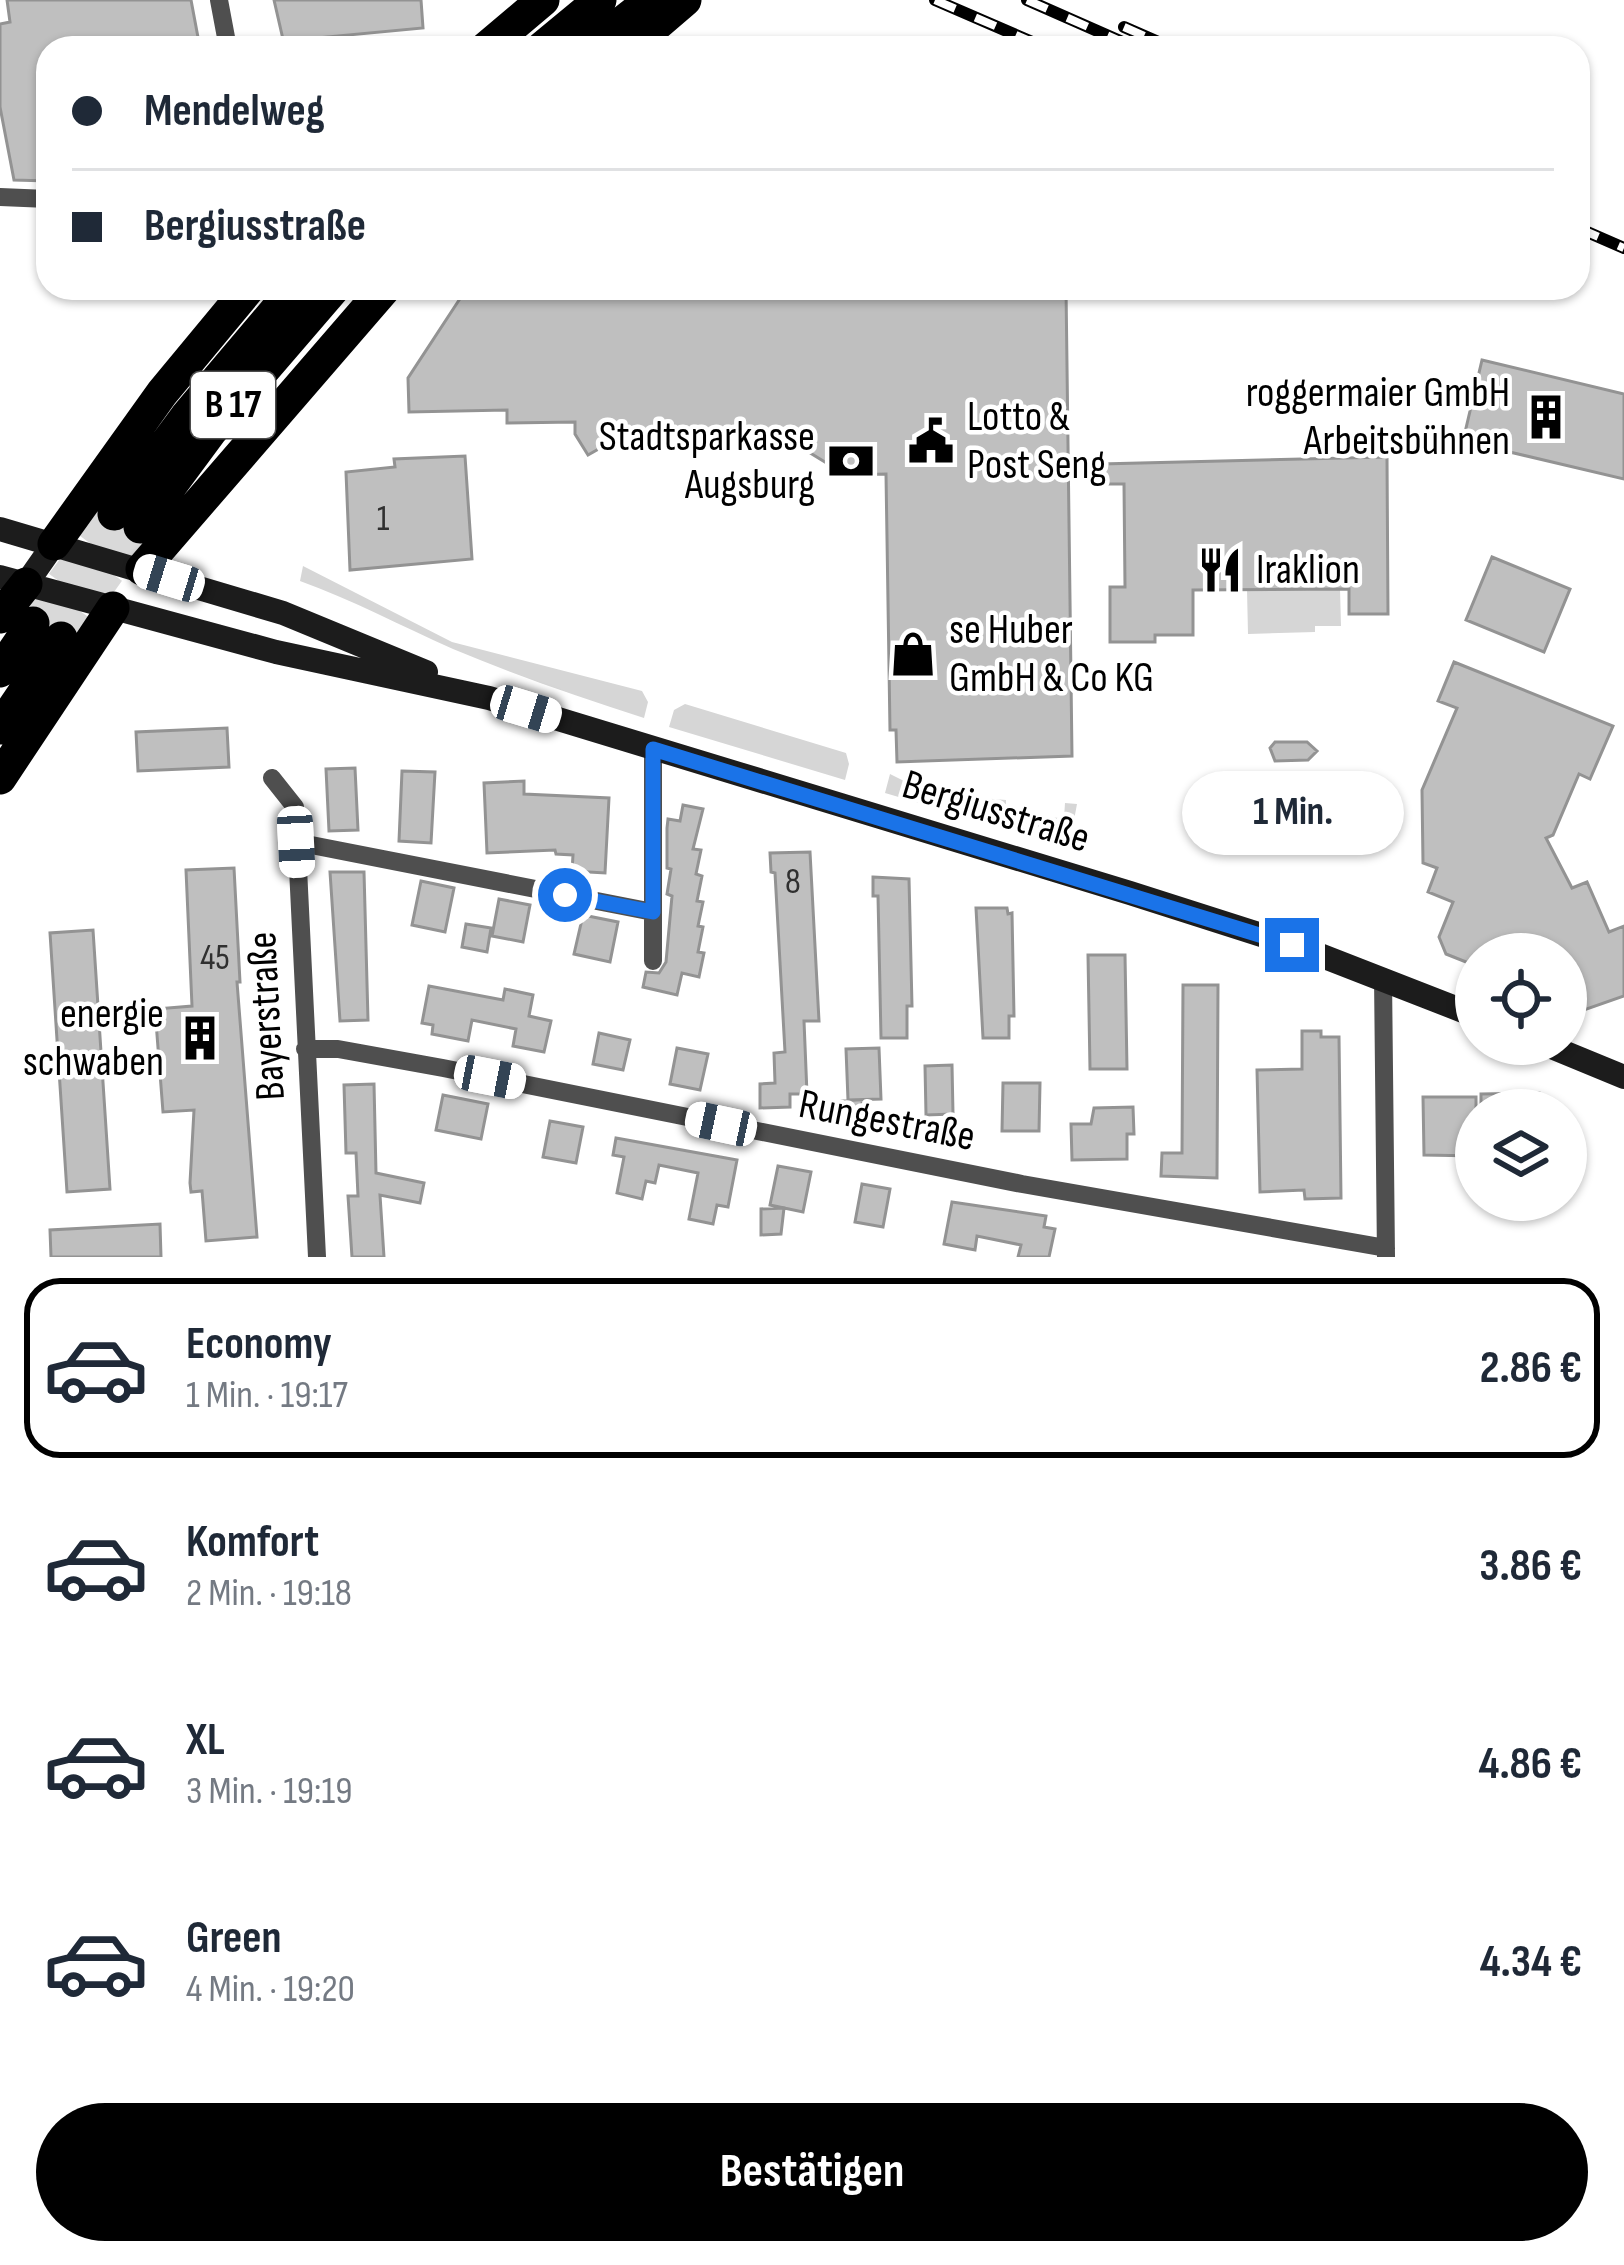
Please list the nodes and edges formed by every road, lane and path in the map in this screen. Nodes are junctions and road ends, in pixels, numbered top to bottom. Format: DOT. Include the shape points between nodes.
graph roads {
  1 [pos="219,0"];
  2 [pos="543,0"];
  3 [pos="600,0"];
  4 [pos="652,0"];
  5 [pos="685,0"];
  6 [pos="226,36"];
  7 [pos="500,36"];
  8 [pos="556,36"];
  9 [pos="606,36"];
  10 [pos="643,36"];
  11 [pos="0,196"];
  12 [pos="36,198"];
  13 [pos="239,300"];
  14 [pos="285,300"];
  15 [pos="324,300"];
  16 [pos="374,300"];
  17 [pos="0,529"];
  18 [pos="59,546"];
  19 [pos="139,569"];
  20 [pos="20,583"];
  21 [pos="110,608"];
  22 [pos="31,626"];
  23 [pos="0,671"];
  24 [pos="489,698"];
  25 [pos="0,728"];
  26 [pos="653,749"];
  27 [pos="0,778"];
  28 [pos="272,778"];
  29 [pos="296,842"];
  30 [pos="653,912"];
  31 [pos="653,962"];
  32 [pos="1383,977"];
  33 [pos="1455,1007"];
  34 [pos="305,1049"];
  35 [pos="1587,1062"];
  36 [pos="1624,1077"];
  37 [pos="1386,1252"];
  38 [pos="316,1257"];
  1 -- 6 [label="street"];
  2 -- 7 [label="highway"];
  3 -- 8 [label="highway"];
  4 -- 9 [label="highway"];
  5 -- 10 [label="highway"];
  11 -- 12 [label="street"];
  13 -- 18 [label="highway" via="162,393"];
  14 -- 15 [label="highway, B 17" via="186,417 127,521"];
  16 -- 19 [label="highway"];
  17 -- 18 [label="street, Bergiusstraße"];
  18 -- 19 [label="street, Bergiusstraße"];
  18 -- 20 [label="street"];
  19 -- 21 [label="street"];
  19 -- 24 [label="street, Bergiusstraße" via="283,613"];
  20 -- 21 [label="street, Bergiusstraße"];
  20 -- 22 [label="highway"];
  21 -- 24 [label="street, Bergiusstraße"];
  21 -- 27 [label="highway"];
  22 -- 23 [label="highway"];
  22 -- 25 [label="highway"];
  24 -- 26 [label="street, Bergiusstraße"];
  26 -- 30 [label="street"];
  26 -- 32 [label="street, Bergiusstraße"];
  28 -- 29 [label="street, Bayerstraße" via="295,807"];
  29 -- 30 [label="street"];
  29 -- 34 [label="street, Bayerstraße"];
  30 -- 31 [label="street"];
  32 -- 33 [label="street, Bergiusstraße"];
  32 -- 37 [label="street"];
  34 -- 37 [label="street, Rungestraße" via="443,1068"];
  34 -- 38 [label="street, Bayerstraße"];
  35 -- 36 [label="street"];
}
